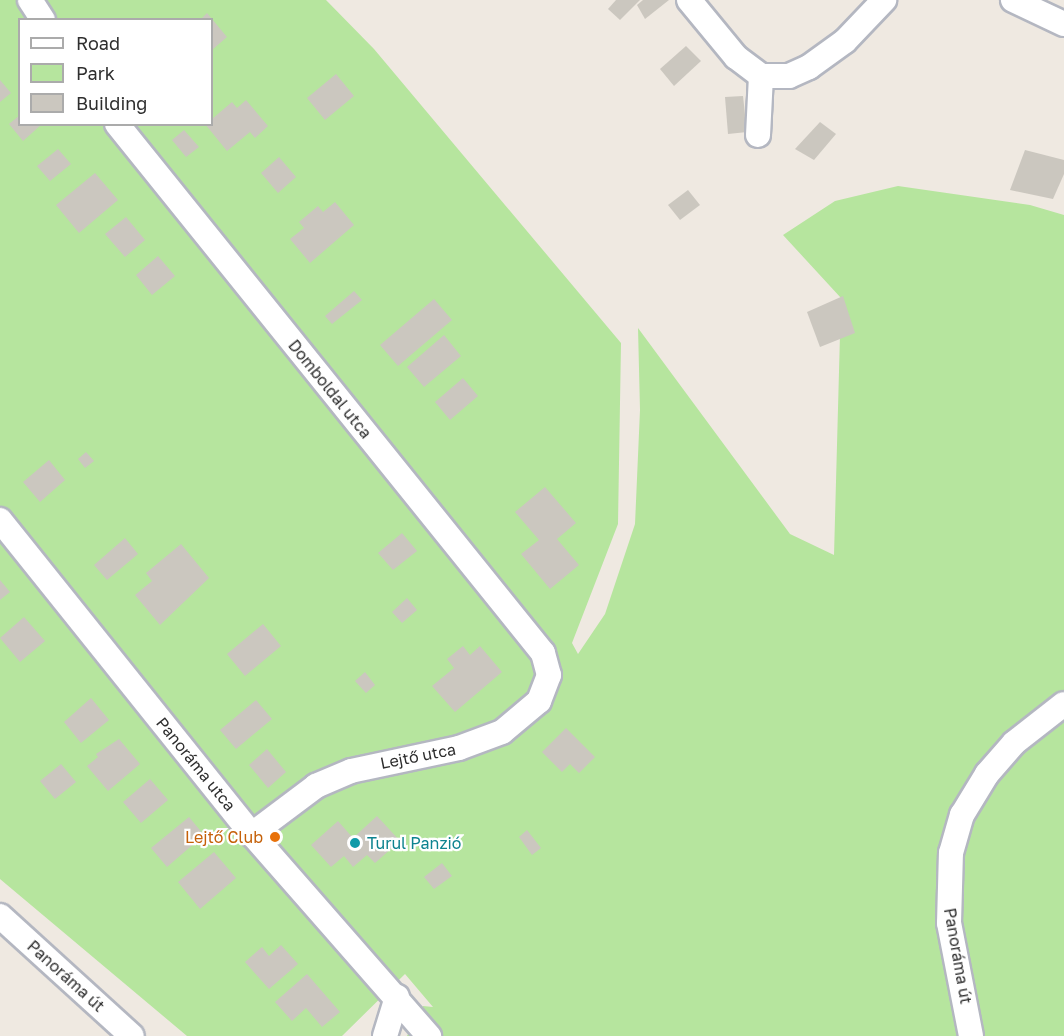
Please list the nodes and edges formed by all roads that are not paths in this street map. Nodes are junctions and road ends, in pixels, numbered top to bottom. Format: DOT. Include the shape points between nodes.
graph roads {
  1 [pos="30,0"];
  2 [pos="689,0"];
  3 [pos="884,0"];
  4 [pos="1013,0"];
  5 [pos="42,18"];
  6 [pos="1064,24"];
  7 [pos="761,76"];
  8 [pos="119,126"];
  9 [pos="758,135"];
  10 [pos="0,520"];
  11 [pos="543,653"];
  12 [pos="1064,704"];
  13 [pos="252,834"];
  14 [pos="0,916"];
  15 [pos="397,997"];
  16 [pos="132,1036"];
  17 [pos="385,1036"];
  18 [pos="429,1036"];
  19 [pos="971,1036"];
  1 -- 5 [label="street"];
  2 -- 7 [label="street" via="736,57"];
  3 -- 7 [label="street" via="844,41 809,67 789,76"];
  4 -- 6 [label="street"];
  7 -- 9 [label="street"];
  8 -- 11 [label="street, Domboldal utca"];
  10 -- 13 [label="street, Panoráma utca"];
  11 -- 13 [label="street, Lejtő utca" via="549,675 539,701 502,732 459,748 351,771 316,786"];
  12 -- 19 [label="street, Panoráma út" via="1014,743 987,774 962,815 951,853 950,923"];
  13 -- 15 [label="street, Panoráma utca"];
  14 -- 16 [label="street, Panoráma út"];
  15 -- 17 [label="street"];
  15 -- 18 [label="street, Panoráma utca"];
}
